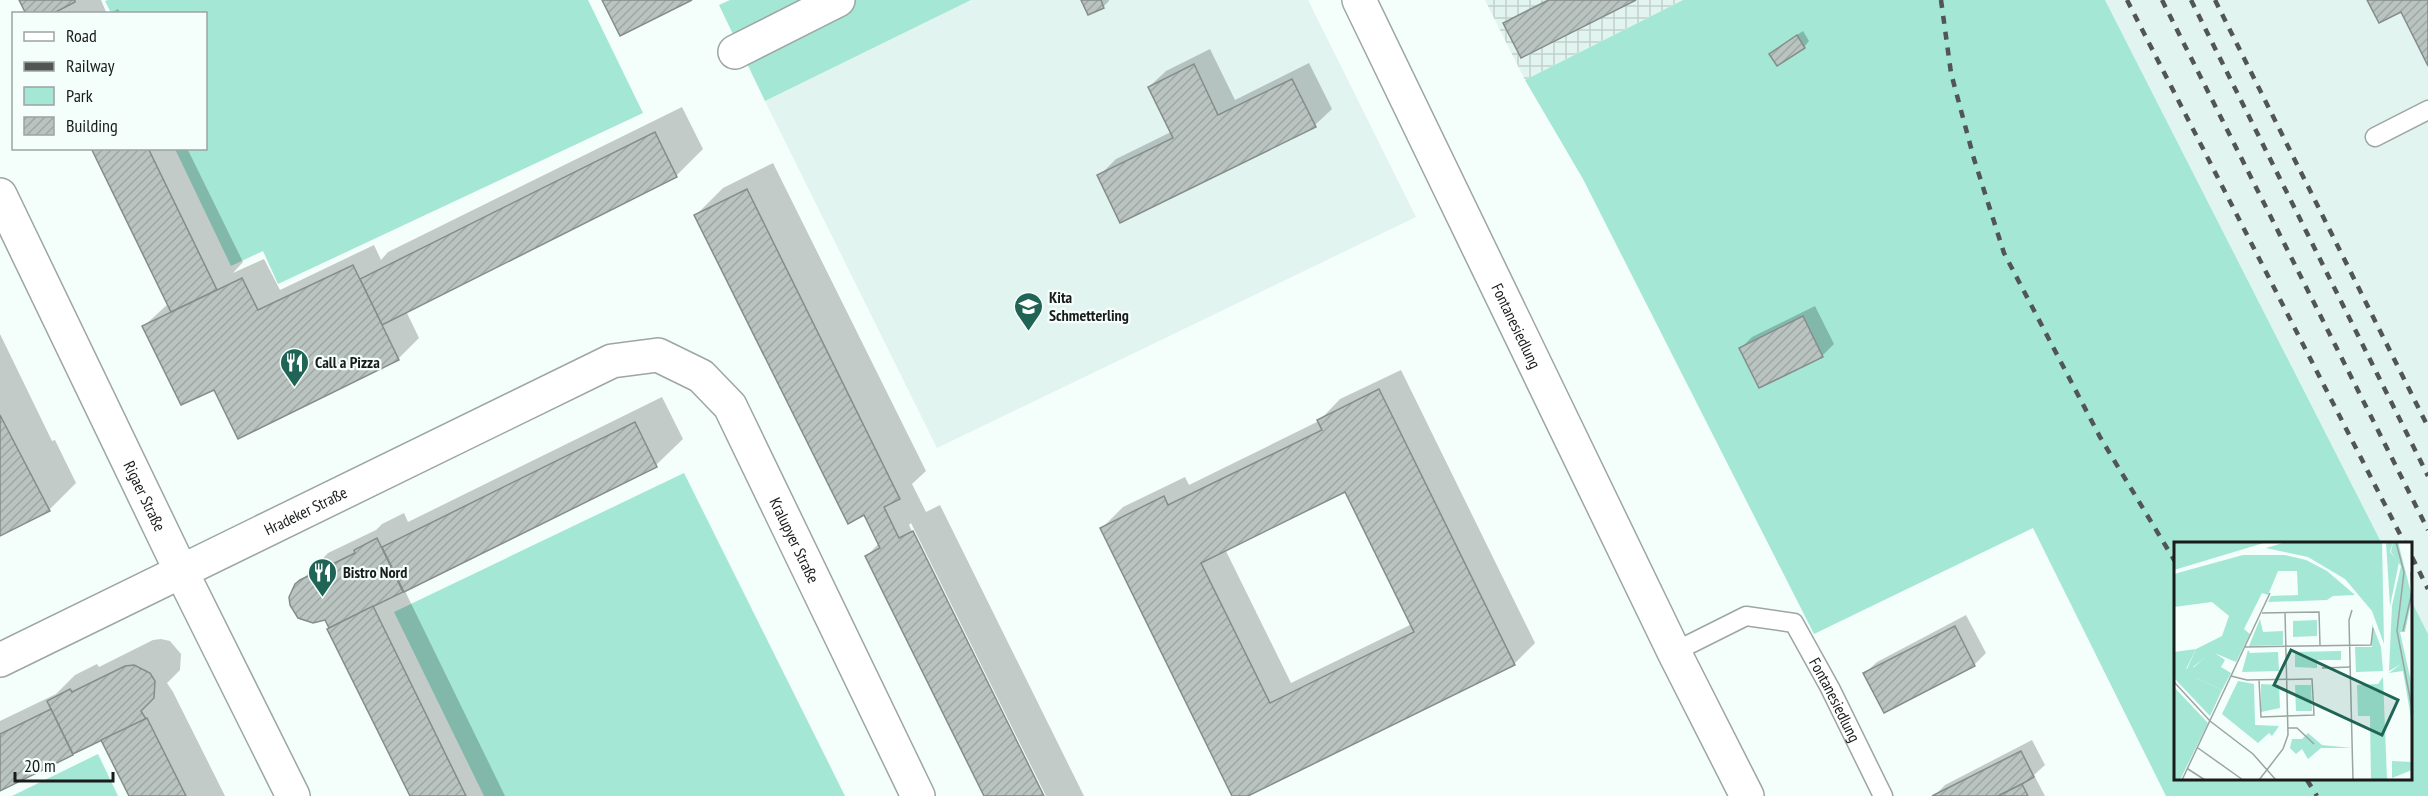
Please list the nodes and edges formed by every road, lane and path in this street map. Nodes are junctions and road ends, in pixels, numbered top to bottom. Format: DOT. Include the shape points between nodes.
graph roads {
  1 [pos="838,0"];
  2 [pos="1359,0"];
  3 [pos="735,52"];
  4 [pos="2428,110"];
  5 [pos="2375,137"];
  6 [pos="0,195"];
  7 [pos="612,361"];
  8 [pos="181,571"];
  9 [pos="1674,652"];
  10 [pos="0,660"];
  11 [pos="292,796"];
  12 [pos="918,796"];
  13 [pos="1747,796"];
  14 [pos="1883,796"];
  1 -- 3 [label="street"];
  2 -- 9 [label="street, Fontanesiedlung"];
  4 -- 5 [label="lane"];
  6 -- 8 [label="street, Rigaer Straße"];
  7 -- 8 [label="street, Hradeker Straße"];
  7 -- 12 [label="street, Kralupyer Straße" via="658,355 701,376 730,406"];
  8 -- 10 [label="street, Hradeker Straße"];
  8 -- 11 [label="street, Rigaer Straße"];
  9 -- 13 [label="street, Fontanesiedlung"];
  9 -- 14 [label="lane, Fontanesiedlung" via="1746,616 1794,623"];
}
